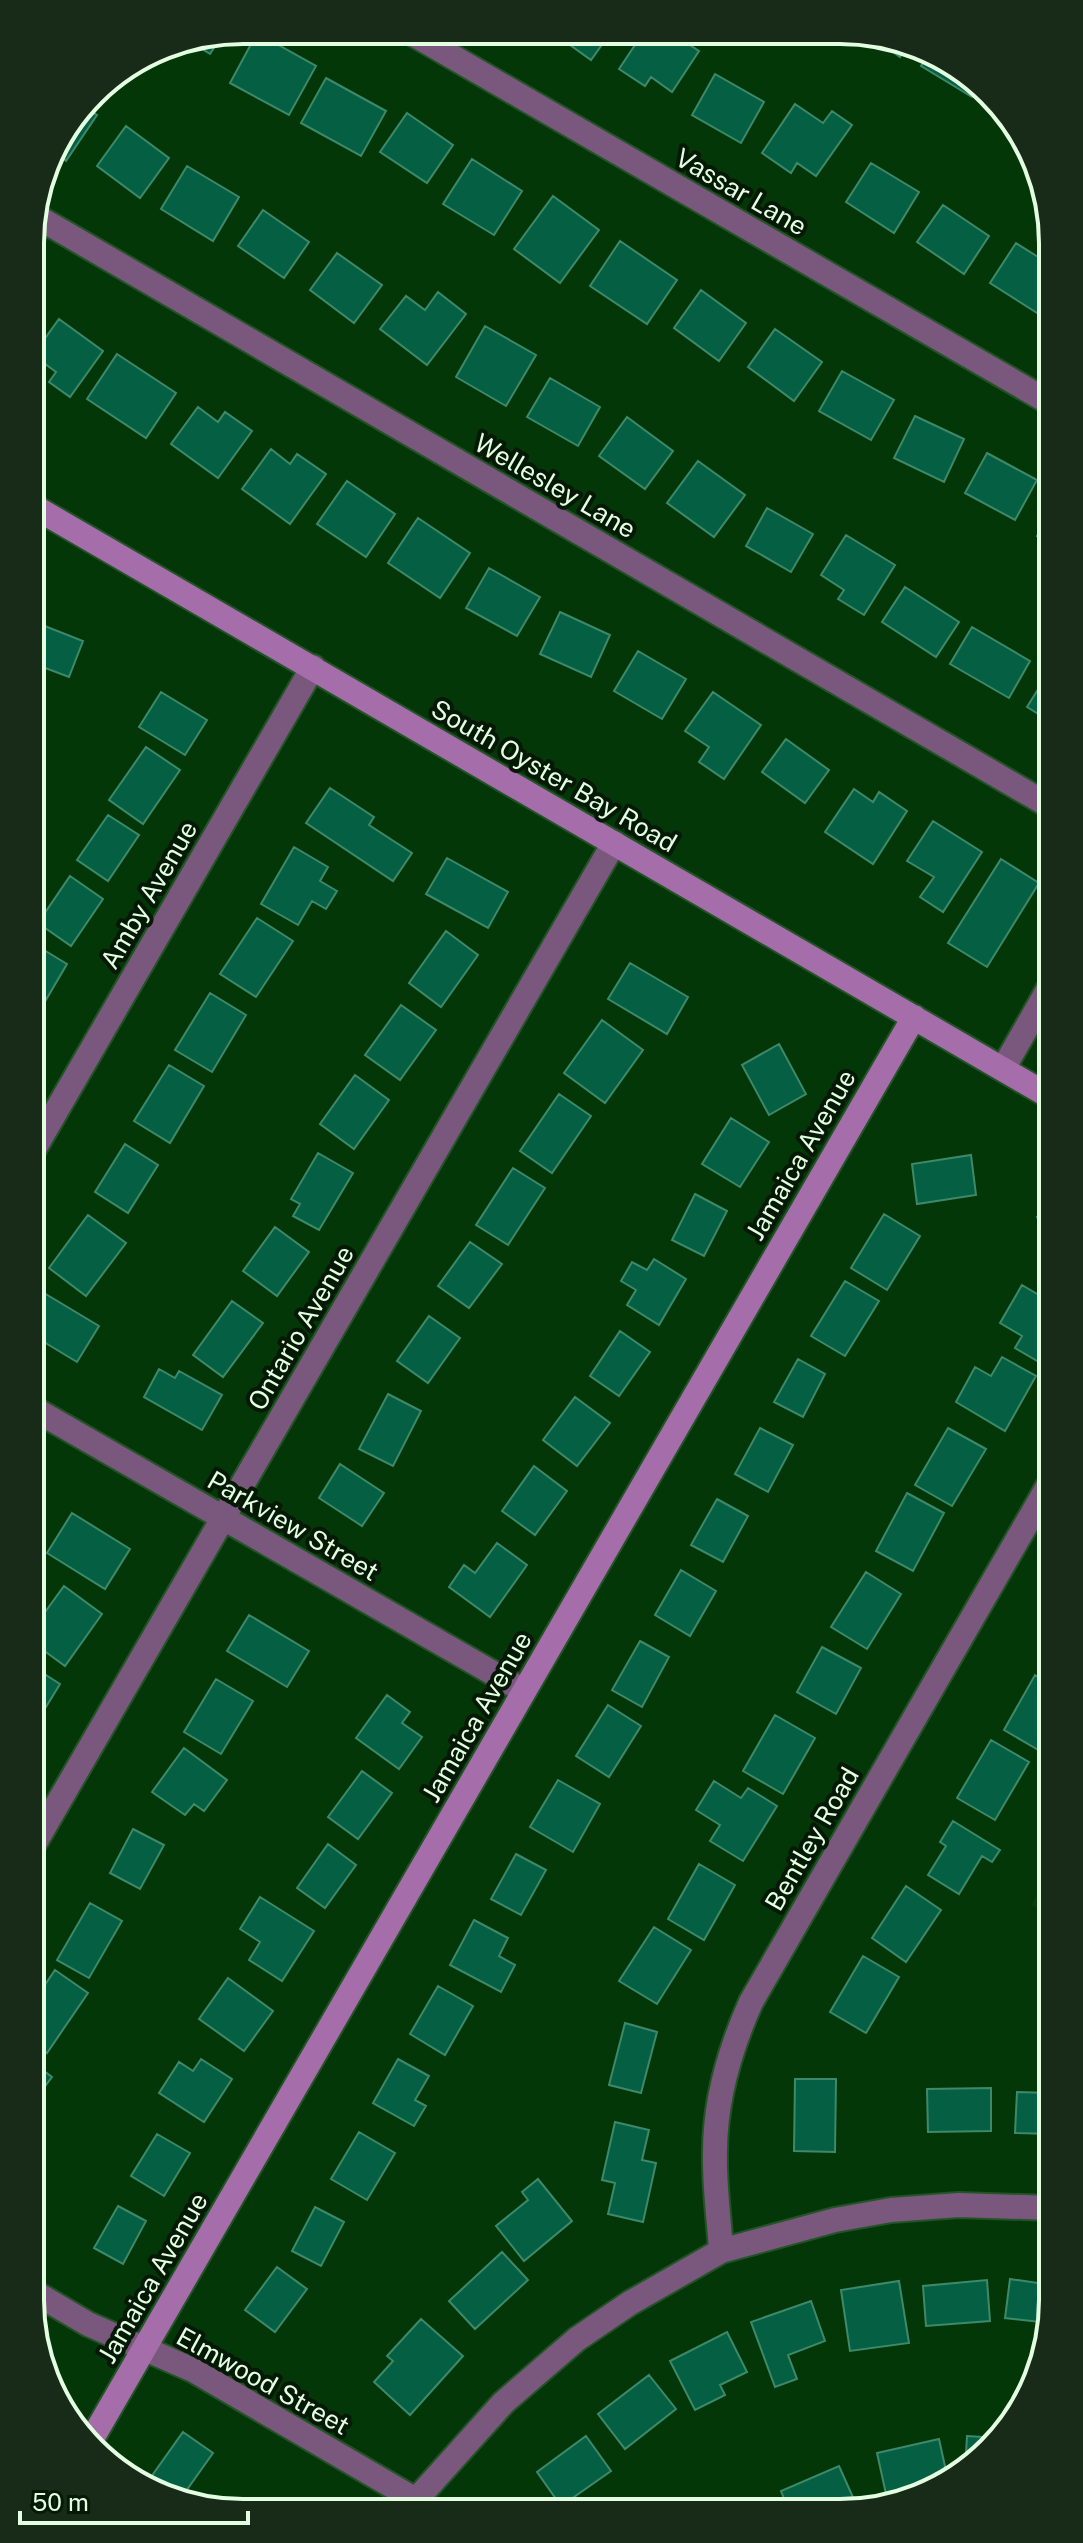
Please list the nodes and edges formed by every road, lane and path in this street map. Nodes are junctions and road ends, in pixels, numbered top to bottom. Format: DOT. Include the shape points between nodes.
graph roads {
  1 [pos="430,44"];
  2 [pos="45,222"];
  3 [pos="1039,396"];
  4 [pos="44,512"];
  5 [pos="313,667"];
  6 [pos="1039,800"];
  7 [pos="614,843"];
  8 [pos="1039,1006"];
  9 [pos="914,1017"];
  10 [pos="1003,1069"];
  11 [pos="1039,1090"];
  12 [pos="44,1132"];
  13 [pos="44,1415"];
  14 [pos="1039,1502"];
  15 [pos="223,1517"];
  16 [pos="524,1691"];
  17 [pos="44,1827"];
  18 [pos="1039,2208"];
  19 [pos="721,2251"];
  20 [pos="44,2298"];
  21 [pos="144,2349"];
  22 [pos="95,2433"];
  23 [pos="406,2499"];
  24 [pos="418,2499"];
  1 -- 3 [label="street, Vassar Lane"];
  2 -- 6 [label="street, Wellesley Lane"];
  4 -- 5 [label="street, South Oyster Bay Road"];
  5 -- 7 [label="street, South Oyster Bay Road"];
  5 -- 12 [label="street, Amby Avenue"];
  7 -- 9 [label="street, South Oyster Bay Road"];
  7 -- 15 [label="street, Ontario Avenue"];
  8 -- 10 [label="street"];
  9 -- 10 [label="street, South Oyster Bay Road"];
  9 -- 16 [label="street, Jamaica Avenue"];
  10 -- 11 [label="street, South Oyster Bay Road"];
  13 -- 15 [label="street, Parkview Street"];
  14 -- 19 [label="street, Bentley Road" via="732,2043 718,2102 715,2151"];
  15 -- 16 [label="street, Parkview Street"];
  15 -- 17 [label="street, Ontario Avenue"];
  16 -- 21 [label="street, Jamaica Avenue"];
  18 -- 19 [label="street" via="891,2210"];
  19 -- 24 [label="street" via="577,2339 503,2403"];
  20 -- 21 [label="street, Elmwood Street"];
  21 -- 22 [label="street, Jamaica Avenue"];
  21 -- 23 [label="street, Elmwood Street" via="193,2370"];
}
